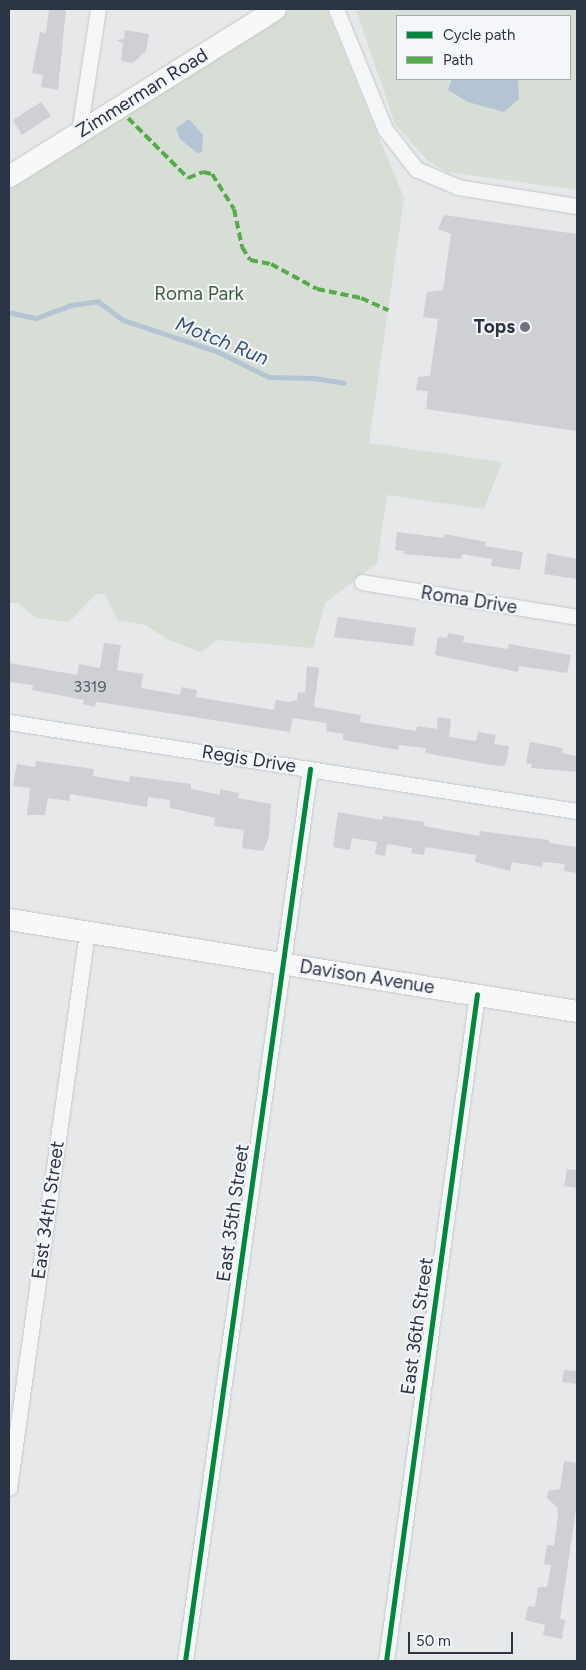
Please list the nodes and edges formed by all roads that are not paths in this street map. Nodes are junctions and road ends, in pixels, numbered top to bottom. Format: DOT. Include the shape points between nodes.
graph roads {
  1 [pos="98,9"];
  2 [pos="275,9"];
  3 [pos="336,9"];
  4 [pos="79,132"];
  5 [pos="9,176"];
  6 [pos="577,206"];
  7 [pos="362,582"];
  8 [pos="577,617"];
  9 [pos="9,722"];
  10 [pos="310,769"];
  11 [pos="577,811"];
  12 [pos="9,919"];
  13 [pos="87,932"];
  14 [pos="283,964"];
  15 [pos="477,994"];
  16 [pos="577,1011"];
  17 [pos="9,1488"];
  18 [pos="185,1661"];
  19 [pos="386,1661"];
  1 -- 4 [label="street"];
  2 -- 4 [label="street, Zimmerman Road"];
  3 -- 6 [label="street" via="385,129 400,153 423,173 458,187"];
  4 -- 5 [label="street, Zimmerman Road"];
  7 -- 8 [label="street, Roma Drive"];
  9 -- 10 [label="street, Regis Drive"];
  10 -- 11 [label="street, Regis Drive"];
  10 -- 14 [label="street, East 35th Street"];
  12 -- 13 [label="street, Davison Avenue"];
  13 -- 14 [label="street, Davison Avenue"];
  13 -- 17 [label="street, East 34th Street"];
  14 -- 15 [label="street, Davison Avenue"];
  14 -- 18 [label="street, East 35th Street"];
  15 -- 16 [label="street, Davison Avenue"];
  15 -- 19 [label="street, East 36th Street"];
}
